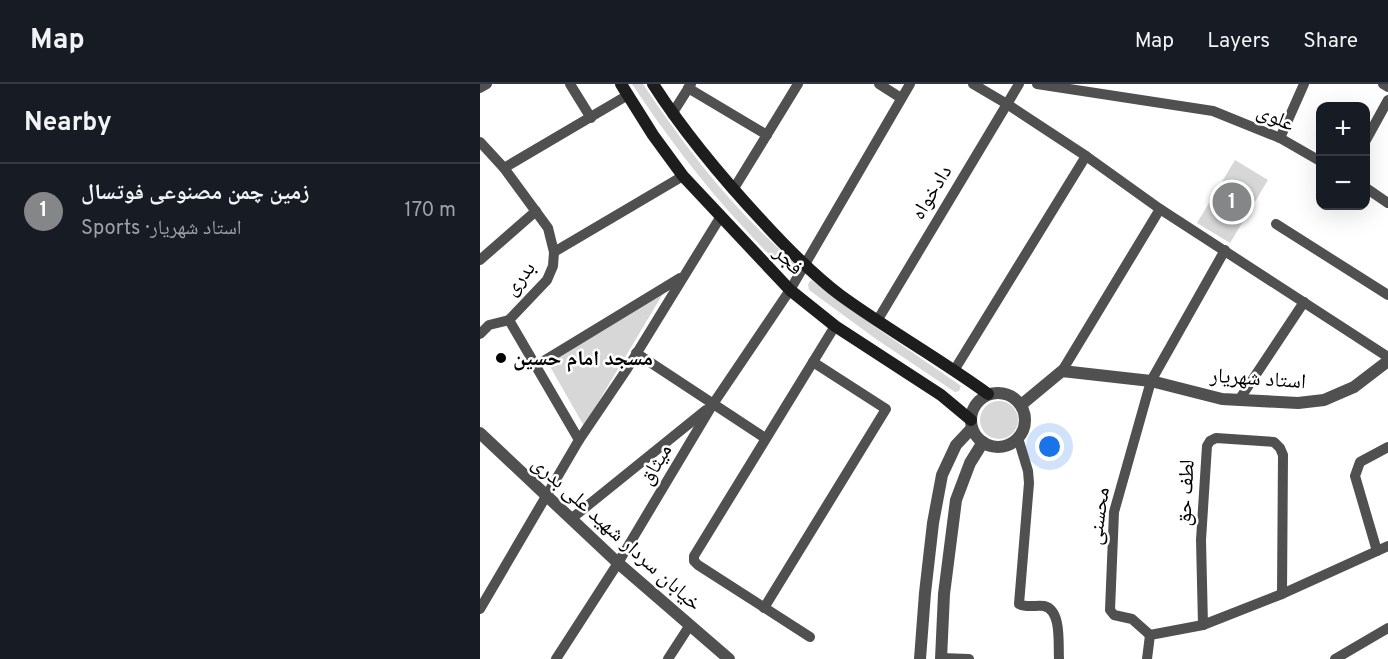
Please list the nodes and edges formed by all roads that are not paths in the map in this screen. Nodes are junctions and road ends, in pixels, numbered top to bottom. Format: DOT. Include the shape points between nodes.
graph roads {
  1 [pos="487,84"];
  2 [pos="570,84"];
  3 [pos="621,84"];
  4 [pos="653,84"];
  5 [pos="798,84"];
  6 [pos="879,84"];
  7 [pos="910,84"];
  8 [pos="973,84"];
  9 [pos="1019,84"];
  10 [pos="1037,84"];
  11 [pos="1304,84"];
  12 [pos="1383,84"];
  13 [pos="690,86"];
  14 [pos="1388,87"];
  15 [pos="480,88"];
  16 [pos="628,96"];
  17 [pos="902,99"];
  18 [pos="1388,100"];
  19 [pos="1007,104"];
  20 [pos="672,114"];
  21 [pos="591,118"];
  22 [pos="1370,131"];
  23 [pos="767,135"];
  24 [pos="1280,138"];
  25 [pos="480,142"];
  26 [pos="489,150"];
  27 [pos="1086,156"];
  28 [pos="1316,158"];
  29 [pos="480,159"];
  30 [pos="504,168"];
  31 [pos="683,176"];
  32 [pos="733,190"];
  33 [pos="1370,191"];
  34 [pos="1388,203"];
  35 [pos="1160,209"];
  36 [pos="536,211"];
  37 [pos="721,216"];
  38 [pos="1276,224"];
  39 [pos="1225,250"];
  40 [pos="554,252"];
  41 [pos="480,260"];
  42 [pos="804,265"];
  43 [pos="684,276"];
  44 [pos="790,290"];
  45 [pos="1388,295"];
  46 [pos="1304,302"];
  47 [pos="480,315"];
  48 [pos="509,320"];
  49 [pos="877,321"];
  50 [pos="489,325"];
  51 [pos="835,326"];
  52 [pos="480,334"];
  53 [pos="636,353"];
  54 [pos="1388,359"];
  55 [pos="813,362"];
  56 [pos="537,365"];
  57 [pos="955,369"];
  58 [pos="1062,371"];
  59 [pos="1151,381"];
  60 [pos="988,394"];
  61 [pos="1239,400"];
  62 [pos="713,404"];
  63 [pos="1021,405"];
  64 [pos="971,424"];
  65 [pos="480,433"];
  66 [pos="765,438"];
  67 [pos="1018,438"];
  68 [pos="579,440"];
  69 [pos="983,442"];
  70 [pos="1388,447"];
  71 [pos="547,497"];
  72 [pos="571,519"];
  73 [pos="933,529"];
  74 [pos="952,535"];
  75 [pos="1388,546"];
  76 [pos="1377,551"];
  77 [pos="618,563"];
  78 [pos="1282,594"];
  79 [pos="764,608"];
  80 [pos="480,609"];
  81 [pos="690,625"];
  82 [pos="1203,625"];
  83 [pos="1388,628"];
  84 [pos="1150,635"];
  85 [pos="810,637"];
  86 [pos="556,659"];
  87 [pos="668,659"];
  88 [pos="729,659"];
  89 [pos="920,659"];
  90 [pos="941,659"];
  91 [pos="969,659"];
  92 [pos="1059,659"];
  93 [pos="1147,659"];
  94 [pos="1335,659"];
  1 -- 15 [label="street"];
  2 -- 21 [label="street"];
  3 -- 16 [label="main road, فجر"];
  4 -- 20 [label="main road, فجر"];
  5 -- 23 [label="street"];
  6 -- 17 [label="street"];
  7 -- 17 [label="street, میثاق"];
  8 -- 19 [label="street"];
  9 -- 19 [label="street, دادخواه"];
  10 -- 24 [label="street, علوی" via="1213,111"];
  11 -- 24 [label="street"];
  12 -- 14 [label="street"];
  13 -- 20 [label="street"];
  13 -- 23 [label="street"];
  16 -- 21 [label="street"];
  16 -- 31 [label="main road, فجر"];
  17 -- 42 [label="street, میثاق"];
  18 -- 22 [label="street"];
  19 -- 27 [label="street"];
  19 -- 49 [label="street, دادخواه"];
  20 -- 32 [label="main road, فجر"];
  21 -- 30 [label="street"];
  23 -- 32 [label="street"];
  24 -- 28 [label="street, علوی"];
  25 -- 26 [label="street, بدری"];
  26 -- 29 [label="street"];
  26 -- 30 [label="street, بدری"];
  27 -- 35 [label="street"];
  27 -- 57 [label="street"];
  30 -- 36 [label="street, بدری"];
  31 -- 37 [label="main road, فجر"];
  31 -- 40 [label="street"];
  32 -- 42 [label="main road, فجر"];
  33 -- 34 [label="street"];
  35 -- 39 [label="street"];
  35 -- 58 [label="street"];
  36 -- 40 [label="street, بدری" via="548,228"];
  36 -- 41 [label="street"];
  37 -- 43 [label="street"];
  37 -- 44 [label="main road, فجر"];
  38 -- 45 [label="street"];
  39 -- 46 [label="street"];
  39 -- 59 [label="street"];
  40 -- 48 [label="street, بدری" via="554,266 547,280"];
  42 -- 44 [label="street, میثاق"];
  42 -- 49 [label="main road, فجر"];
  43 -- 53 [label="street"];
  43 -- 56 [label="street"];
  44 -- 51 [label="main road, فجر"];
  44 -- 62 [label="street, میثاق"];
  46 -- 54 [label="street"];
  46 -- 61 [label="street"];
  47 -- 50 [label="street"];
  48 -- 50 [label="street"];
  48 -- 56 [label="street, بدری"];
  49 -- 57 [label="main road, فجر"];
  50 -- 52 [label="street"];
  51 -- 55 [label="street"];
  51 -- 64 [label="main road, فجر" via="941,395"];
  53 -- 62 [label="street"];
  53 -- 68 [label="street"];
  54 -- 61 [label="street, استاد شهریار" via="1354,387 1323,400"];
  55 -- 66 [label="street"];
  55 -- 79 [label="street" via="886,409"];
  56 -- 68 [label="street, بدری"];
  57 -- 60 [label="main road, فجر"];
  58 -- 59 [label="street, استاد شهریار"];
  58 -- 63 [label="street"];
  59 -- 61 [label="street, استاد شهریار"];
  59 -- 84 [label="street, محسنی" via="1114,512 1110,610 1114,615 1132,619"];
  60 -- 63 [label="street" via="1006,394"];
  60 -- 64 [label="street" via="975,404"];
  62 -- 66 [label="street"];
  62 -- 72 [label="street"];
  62 -- 77 [label="street, میثاق"];
  63 -- 67 [label="street" via="1025,422"];
  64 -- 69 [label="street"];
  64 -- 73 [label="street" via="956,444 942,475"];
  65 -- 71 [label="street, خیابان سردار شهید علی بدری"];
  66 -- 79 [label="street" via="694,556 694,561"];
  67 -- 69 [label="street" via="1005,446"];
  67 -- 92 [label="street" via="1029,483 1019,604 1052,610"];
  68 -- 71 [label="street"];
  69 -- 74 [label="street" via="962,479"];
  70 -- 76 [label="street" via="1360,462 1356,476"];
  71 -- 72 [label="street, خیابان سردار شهید علی بدری"];
  71 -- 80 [label="street"];
  72 -- 77 [label="street, خیابان سردار شهید علی بدری"];
  73 -- 74 [label="street" via="944,527"];
  73 -- 89 [label="street"];
  74 -- 90 [label="street"];
  75 -- 76 [label="street"];
  76 -- 78 [label="street"];
  77 -- 81 [label="street, خیابان سردار شهید علی بدری"];
  77 -- 86 [label="street, میثاق"];
  78 -- 82 [label="street"];
  78 -- 82 [label="street, لطف حق" via="1283,455 1274,442 1216,438 1207,446"];
  79 -- 85 [label="street"];
  81 -- 87 [label="street"];
  81 -- 88 [label="street, خیابان سردار شهید علی بدری"];
  82 -- 84 [label="street"];
  83 -- 94 [label="street"];
  84 -- 93 [label="street"];
  90 -- 91 [label="street"];
}
